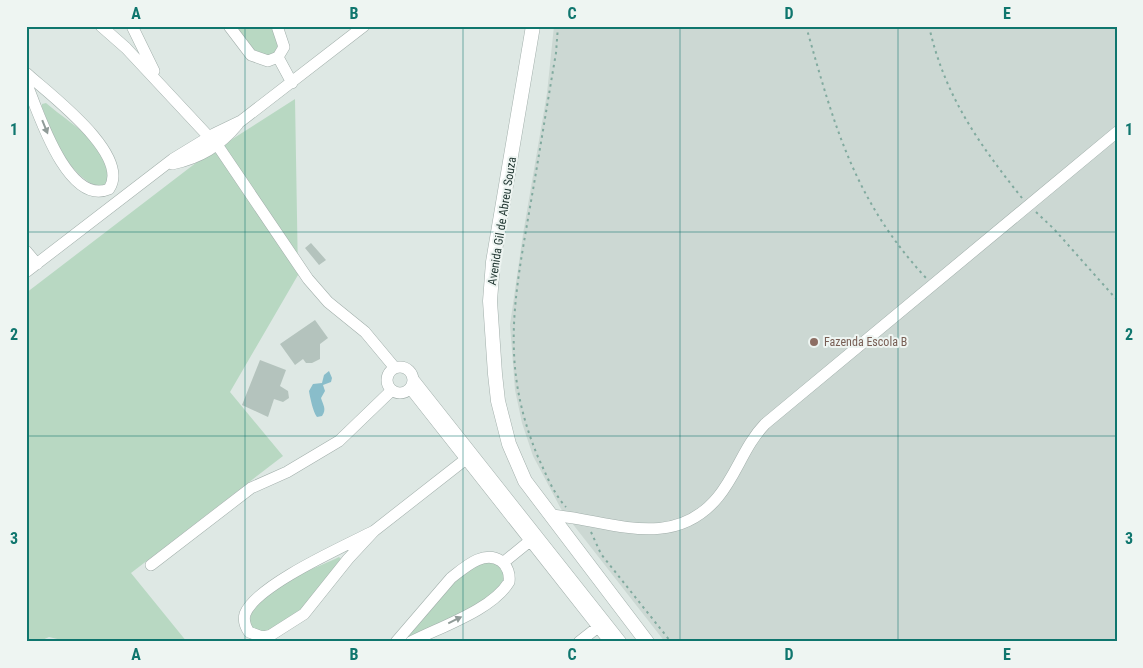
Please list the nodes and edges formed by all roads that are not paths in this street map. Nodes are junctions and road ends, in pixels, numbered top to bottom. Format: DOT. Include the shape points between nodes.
graph roads {
  1 [pos="101,26"];
  2 [pos="132,26"];
  3 [pos="228,26"];
  4 [pos="277,26"];
  5 [pos="364,26"];
  6 [pos="533,26"];
  7 [pos="138,41"];
  8 [pos="126,48"];
  9 [pos="278,57"];
  10 [pos="26,73"];
  11 [pos="26,82"];
  12 [pos="292,83"];
  13 [pos="161,84"];
  14 [pos="49,94"];
  15 [pos="35,103"];
  16 [pos="241,121"];
  17 [pos="1117,132"];
  18 [pos="209,136"];
  19 [pos="218,146"];
  20 [pos="166,165"];
  21 [pos="110,189"];
  22 [pos="119,200"];
  23 [pos="26,251"];
  24 [pos="36,264"];
  25 [pos="26,272"];
  26 [pos="393,370"];
  27 [pos="412,383"];
  28 [pos="392,390"];
  29 [pos="466,459"];
  30 [pos="550,515"];
  31 [pos="374,530"];
  32 [pos="530,540"];
  33 [pos="342,548"];
  34 [pos="348,559"];
  35 [pos="504,562"];
  36 [pos="151,565"];
  37 [pos="598,626"];
  38 [pos="405,640"];
  39 [pos="579,642"];
  40 [pos="610,642"];
  41 [pos="621,642"];
  42 [pos="647,642"];
  1 -- 8 [label="street"];
  2 -- 7 [label="street"];
  3 -- 9 [label="street" via="251,55 268,61"];
  4 -- 9 [label="street" via="284,47"];
  5 -- 12 [label="street"];
  6 -- 30 [label="street, Avenida Gil de Abreu Souza" via="493,262 490,301 498,401 509,444 525,481"];
  7 -- 8 [label="street"];
  7 -- 13 [label="street"];
  8 -- 13 [label="street"];
  9 -- 12 [label="street"];
  10 -- 14 [label="street"];
  11 -- 15 [label="street"];
  12 -- 16 [label="street"];
  13 -- 18 [label="street"];
  14 -- 15 [label="street"];
  14 -- 21 [label="street" via="88,130 108,156 114,175"];
  15 -- 21 [label="street, one-way" via="55,153 67,169 90,189 99,192"];
  16 -- 18 [label="street"];
  16 -- 19 [label="street"];
  17 -- 30 [label="street" via="765,424 749,443 721,493 702,512 672,526 646,530"];
  18 -- 19 [label="street" via="209,146"];
  18 -- 20 [label="street"];
  19 -- 20 [label="street" via="202,155"];
  19 -- 26 [label="street" via="308,280 344,316 344,323"];
  20 -- 22 [label="street"];
  21 -- 22 [label="street"];
  22 -- 24 [label="street"];
  23 -- 24 [label="street"];
  24 -- 25 [label="street"];
  26 -- 27 [label="street" via="407,369"];
  26 -- 28 [label="street" via="387,379"];
  27 -- 28 [label="street" via="400,393"];
  27 -- 29 [label="street"];
  27 -- 41 [label="street"];
  28 -- 36 [label="street" via="338,441 287,472 251,488"];
  29 -- 31 [label="street"];
  29 -- 32 [label="street"];
  30 -- 42 [label="street, Avenida Gil de Abreu Souza"];
  31 -- 33 [label="street"];
  31 -- 34 [label="street"];
  32 -- 35 [label="street"];
  32 -- 37 [label="street"];
  33 -- 34 [label="street"];
  33 -- 34 [label="street" via="272,585 246,612 244,622 249,632 262,637 272,636 304,614"];
  35 -- 38 [label="street" via="487,557 460,570 450,578"];
  38 -- 35 [label="street, one-way" via="476,610 498,596 509,582"];
  37 -- 39 [label="street"];
  37 -- 40 [label="street"];
}
